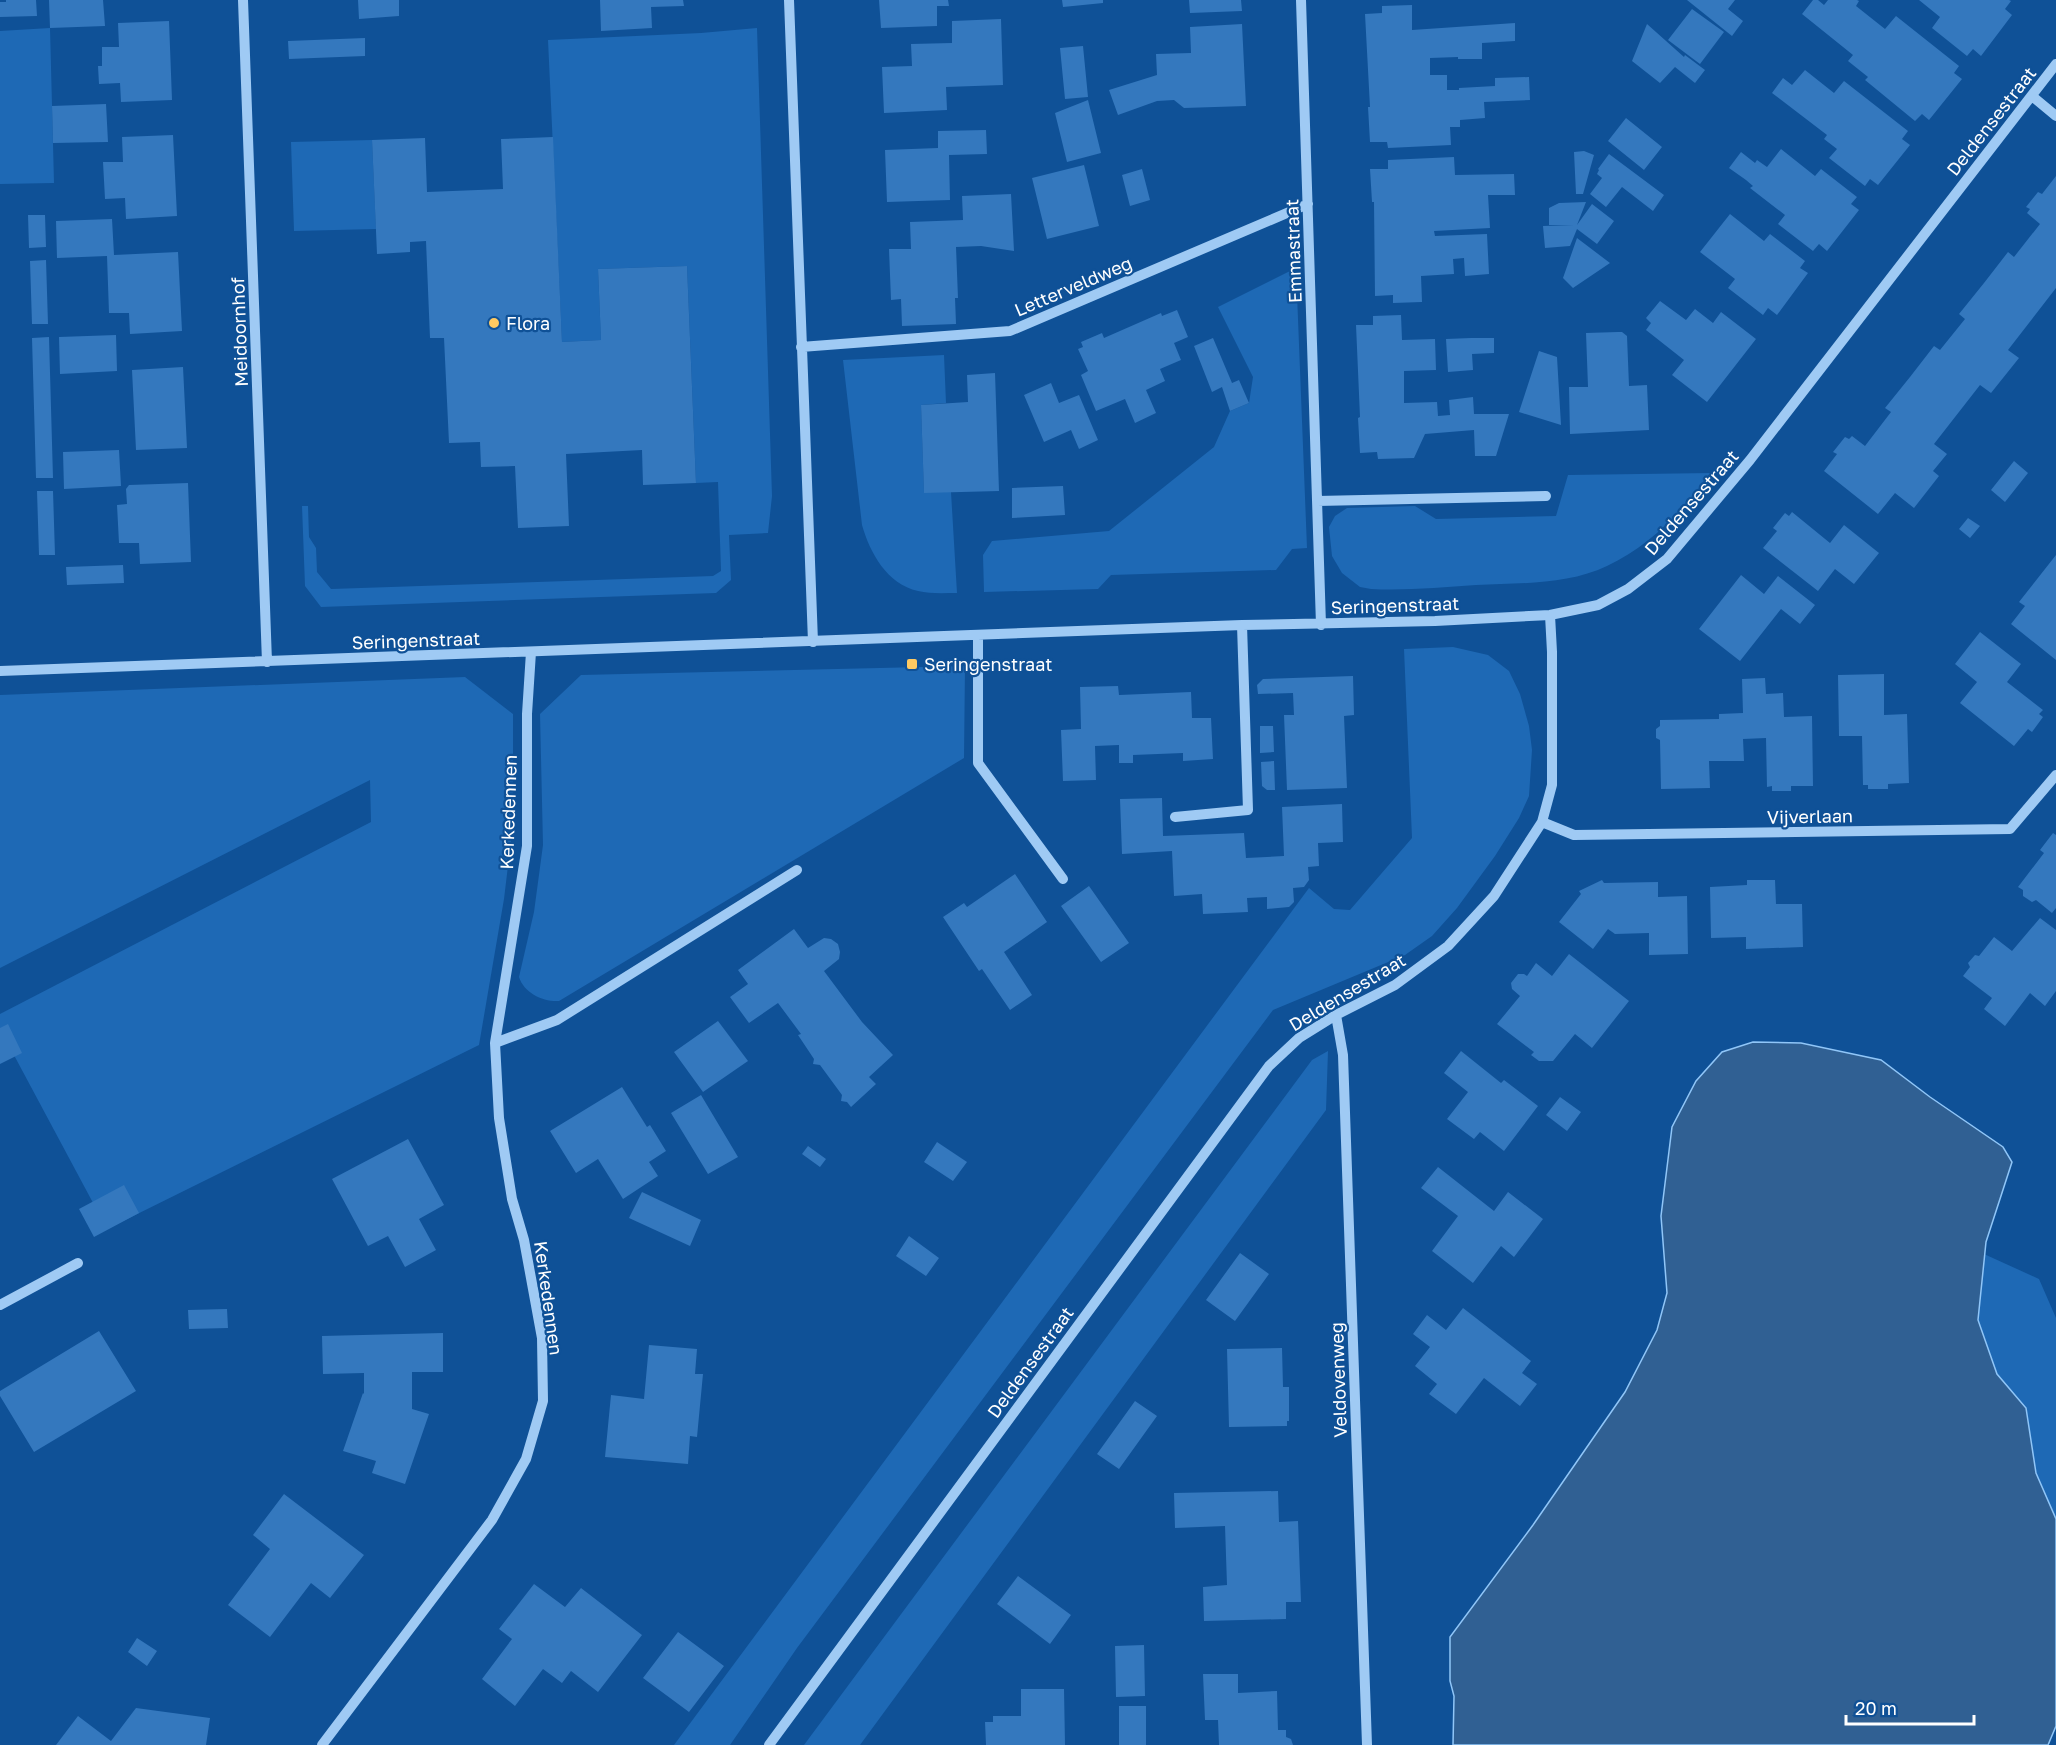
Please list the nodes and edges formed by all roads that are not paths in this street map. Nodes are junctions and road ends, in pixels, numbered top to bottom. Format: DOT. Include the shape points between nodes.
graph roads {
  1 [pos="243,0"];
  2 [pos="789,0"];
  3 [pos="1301,0"];
  4 [pos="2056,64"];
  5 [pos="2032,96"];
  6 [pos="2056,116"];
  7 [pos="1308,204"];
  8 [pos="801,347"];
  9 [pos="1546,496"];
  10 [pos="1317,501"];
  11 [pos="1550,615"];
  12 [pos="1242,625"];
  13 [pos="1321,625"];
  14 [pos="978,635"];
  15 [pos="813,642"];
  16 [pos="531,652"];
  17 [pos="267,662"];
  18 [pos="0,671"];
  19 [pos="2056,776"];
  20 [pos="1175,817"];
  21 [pos="1542,822"];
  22 [pos="797,870"];
  23 [pos="1064,879"];
  24 [pos="1336,1015"];
  25 [pos="495,1043"];
  26 [pos="78,1263"];
  27 [pos="0,1305"];
  28 [pos="322,1745"];
  29 [pos="769,1745"];
  30 [pos="1367,1745"];
  1 -- 17 [label="street, Meidoornhof"];
  2 -- 8 [label="street"];
  3 -- 7 [label="street, Emmastraat"];
  4 -- 5 [label="street, Deldensestraat"];
  5 -- 6 [label="street"];
  5 -- 11 [label="street, Deldensestraat" via="1750,460 1667,559 1628,589 1598,605"];
  7 -- 8 [label="street, Letterveldweg" via="1010,331"];
  7 -- 10 [label="street, Emmastraat"];
  8 -- 15 [label="street"];
  9 -- 10 [label="street"];
  10 -- 13 [label="street, Emmastraat"];
  11 -- 13 [label="street, Seringenstraat"];
  11 -- 21 [label="street, Deldensestraat" via="1552,785"];
  12 -- 13 [label="street, Seringenstraat"];
  12 -- 14 [label="street, Seringenstraat"];
  12 -- 20 [label="street" via="1248,810"];
  14 -- 15 [label="street, Seringenstraat"];
  14 -- 23 [label="street" via="978,764"];
  15 -- 16 [label="street, Seringenstraat"];
  16 -- 17 [label="street, Seringenstraat"];
  16 -- 25 [label="street, Kerkedennen" via="527,846"];
  17 -- 18 [label="street, Seringenstraat"];
  19 -- 21 [label="street, Vijverlaan" via="2010,829 1574,835"];
  21 -- 24 [label="street, Deldensestraat" via="1494,896 1448,946 1395,985"];
  22 -- 25 [label="street" via="556,1020"];
  24 -- 29 [label="street, Deldensestraat" via="1299,1038 1269,1066"];
  24 -- 30 [label="street, Veldovenweg" via="1343,1055"];
  25 -- 28 [label="street, Kerkedennen" via="501,1130 542,1338 543,1401 525,1458 492,1520"];
  26 -- 27 [label="street"];
}
